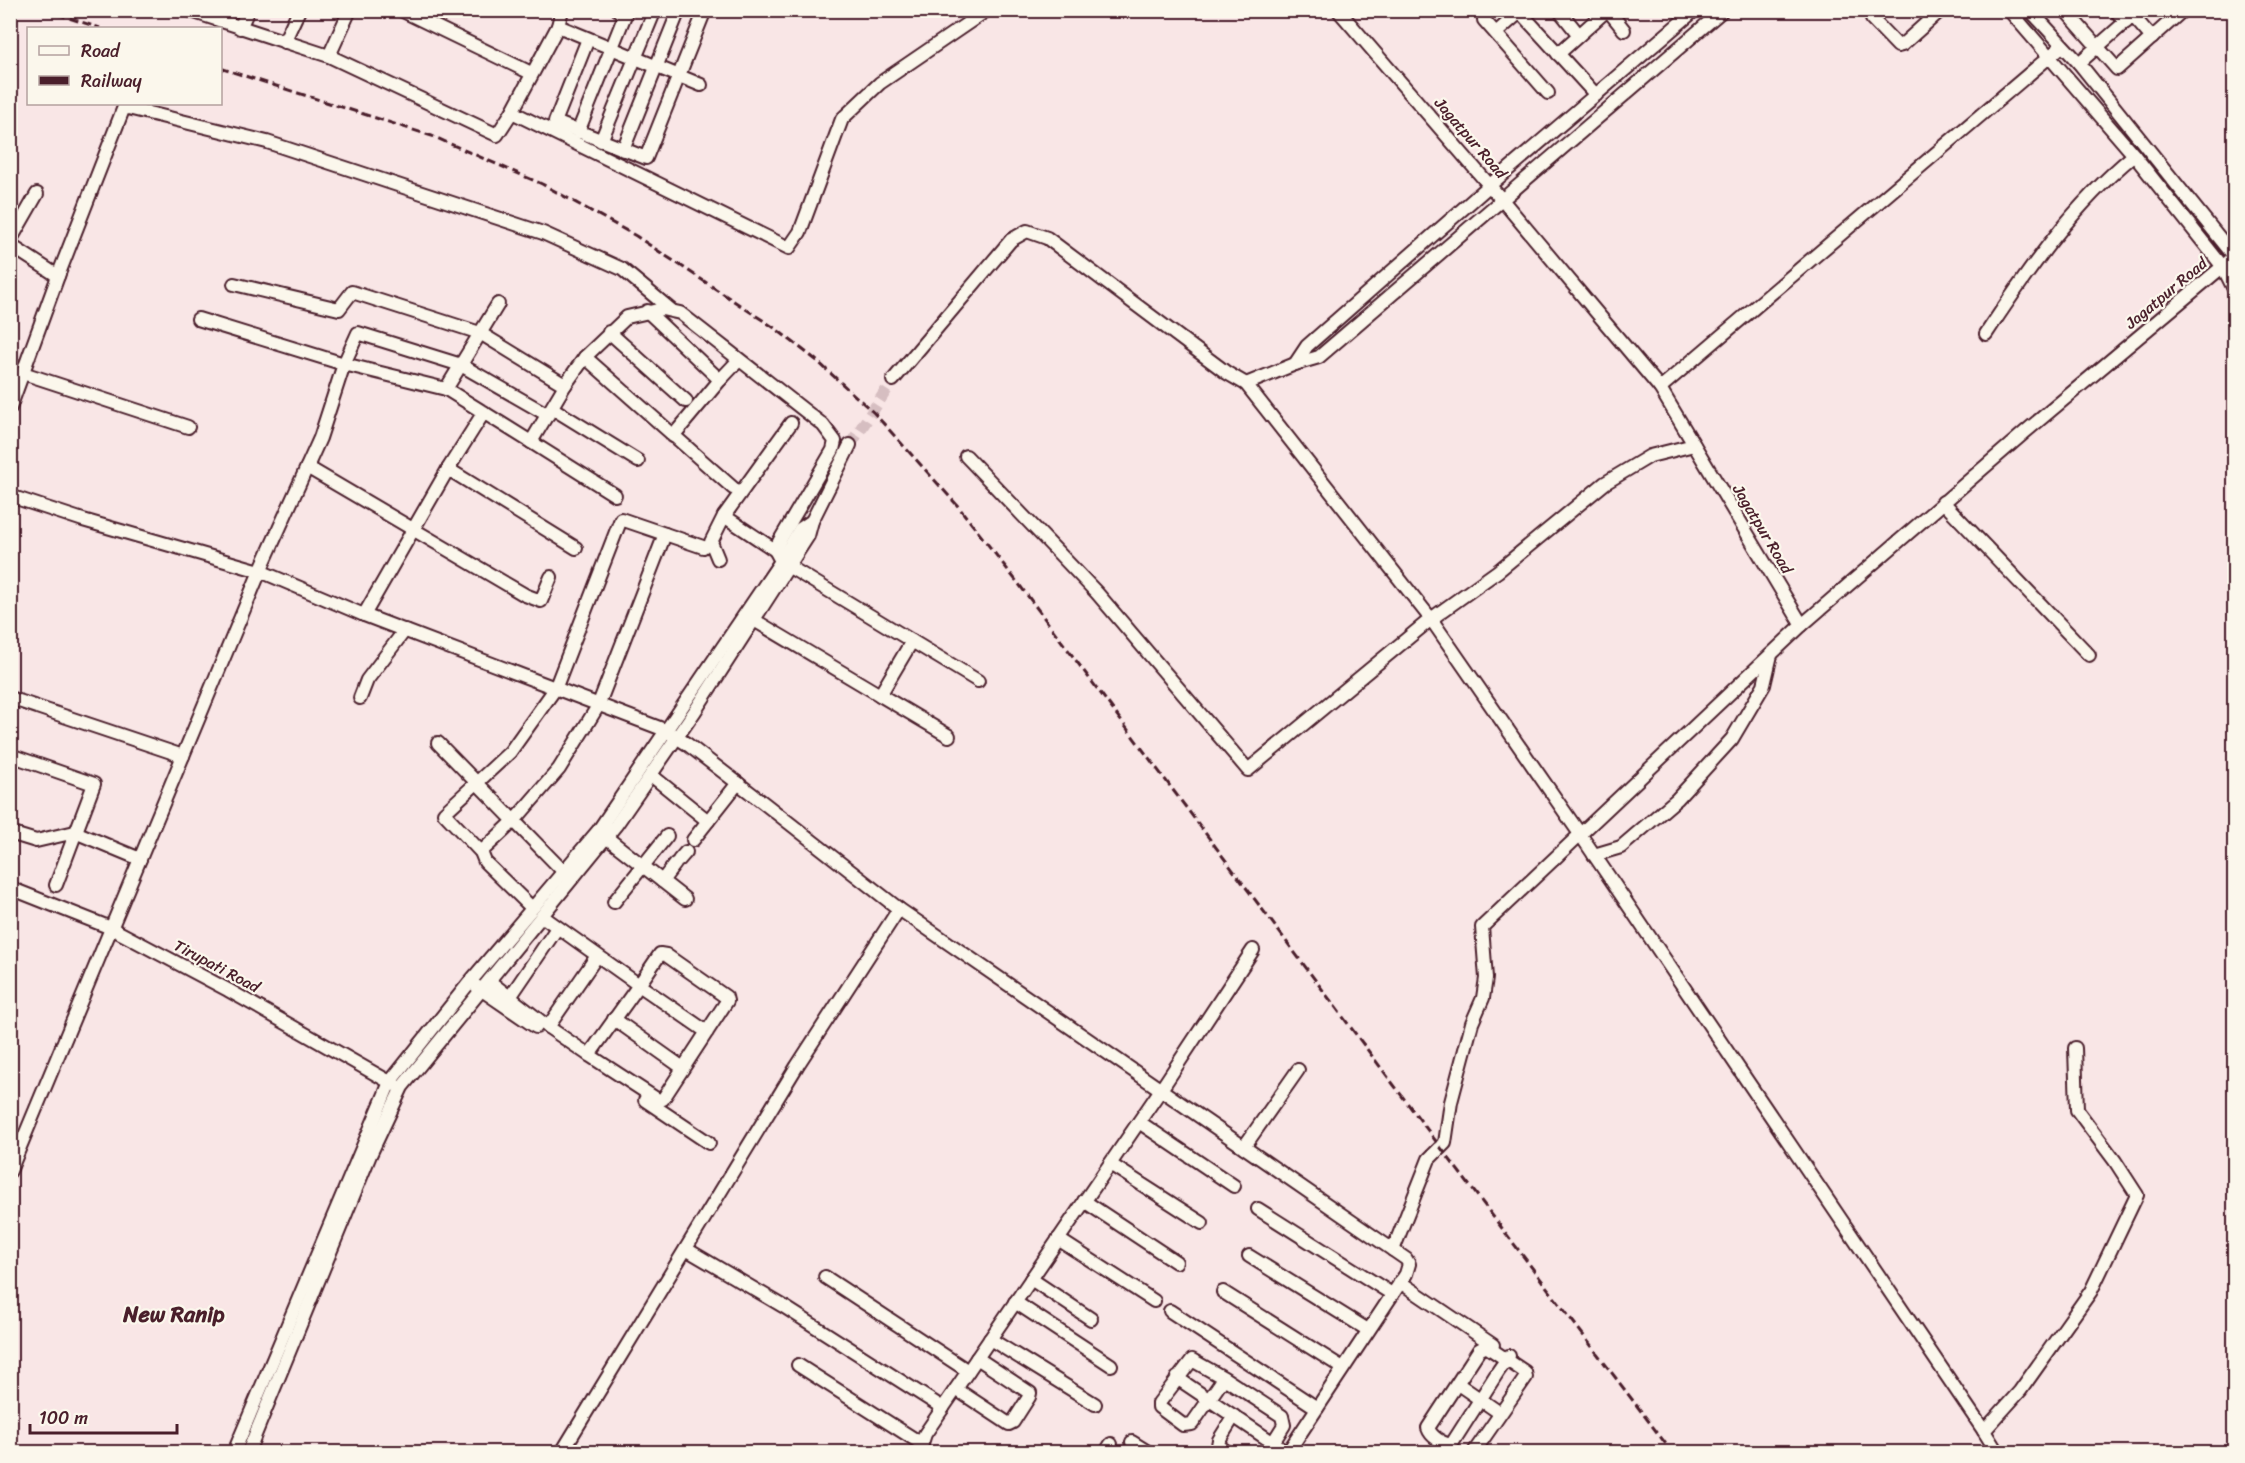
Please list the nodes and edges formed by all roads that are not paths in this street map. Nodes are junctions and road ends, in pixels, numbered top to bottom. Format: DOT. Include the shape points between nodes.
graph roads {
  1 [pos="188,10"];
  2 [pos="248,10"];
  3 [pos="298,10"];
  4 [pos="350,10"];
  5 [pos="401,10"];
  6 [pos="562,10"];
  7 [pos="618,10"];
  8 [pos="655,10"];
  9 [pos="679,10"];
  10 [pos="705,10"];
  11 [pos="987,10"];
  12 [pos="1338,10"];
  13 [pos="1491,10"];
  14 [pos="1559,10"];
  15 [pos="1607,10"];
  16 [pos="1695,10"];
  17 [pos="1723,10"];
  18 [pos="2009,10"];
  19 [pos="2030,10"];
  20 [pos="2115,10"];
  21 [pos="2183,10"];
  22 [pos="1521,11"];
  23 [pos="2067,11"];
  24 [pos="1933,13"];
  25 [pos="2133,16"];
  26 [pos="1872,19"];
  27 [pos="558,26"];
  28 [pos="240,28"];
  29 [pos="1624,30"];
  30 [pos="1496,33"];
  31 [pos="1579,35"];
  32 [pos="2152,38"];
  33 [pos="588,39"];
  34 [pos="284,42"];
  35 [pos="2062,46"];
  36 [pos="2097,47"];
  37 [pos="611,48"];
  38 [pos="1558,54"];
  39 [pos="329,56"];
  40 [pos="2049,57"];
  41 [pos="635,58"];
  42 [pos="2079,63"];
  43 [pos="656,67"];
  44 [pos="531,73"];
  45 [pos="679,76"];
  46 [pos="701,86"];
  47 [pos="1548,93"];
  48 [pos="1596,96"];
  49 [pos="512,112"];
  50 [pos="578,132"];
  51 [pos="601,141"];
  52 [pos="623,150"];
  53 [pos="2134,155"];
  54 [pos="1490,185"];
  55 [pos="37,194"];
  56 [pos="1503,201"];
  57 [pos="10,243"];
  58 [pos="2235,257"];
  59 [pos="2223,267"];
  60 [pos="58,276"];
  61 [pos="234,284"];
  62 [pos="1371,290"];
  63 [pos="2235,290"];
  64 [pos="498,304"];
  65 [pos="1382,304"];
  66 [pos="671,310"];
  67 [pos="647,312"];
  68 [pos="198,319"];
  69 [pos="609,332"];
  70 [pos="480,333"];
  71 [pos="1986,334"];
  72 [pos="585,357"];
  73 [pos="739,360"];
  74 [pos="344,364"];
  75 [pos="1295,364"];
  76 [pos="461,365"];
  77 [pos="23,373"];
  78 [pos="720,380"];
  79 [pos="893,380"];
  80 [pos="1246,384"];
  81 [pos="565,385"];
  82 [pos="1660,388"];
  83 [pos="446,389"];
  84 [pos="686,401"];
  85 [pos="10,408"];
  86 [pos="550,411"];
  87 [pos="484,412"];
  88 [pos="791,423"];
  89 [pos="188,427"];
  90 [pos="674,436"];
  91 [pos="531,441"];
  92 [pos="850,445"];
  93 [pos="1694,445"];
  94 [pos="966,456"];
  95 [pos="638,462"];
  96 [pos="307,467"];
  97 [pos="448,469"];
  98 [pos="733,488"];
  99 [pos="615,495"];
  100 [pos="10,496"];
  101 [pos="1943,502"];
  102 [pos="724,516"];
  103 [pos="413,531"];
  104 [pos="665,534"];
  105 [pos="703,547"];
  106 [pos="576,548"];
  107 [pos="718,559"];
  108 [pos="781,559"];
  109 [pos="260,571"];
  110 [pos="551,577"];
  111 [pos="364,615"];
  112 [pos="1431,619"];
  113 [pos="754,620"];
  114 [pos="1802,625"];
  115 [pos="405,630"];
  116 [pos="912,641"];
  117 [pos="1771,654"];
  118 [pos="2089,655"];
  119 [pos="978,681"];
  120 [pos="555,689"];
  121 [pos="879,695"];
  122 [pos="10,698"];
  123 [pos="360,698"];
  124 [pos="598,706"];
  125 [pos="665,730"];
  126 [pos="949,736"];
  127 [pos="677,738"];
  128 [pos="438,744"];
  129 [pos="10,755"];
  130 [pos="183,756"];
  131 [pos="651,775"];
  132 [pos="477,783"];
  133 [pos="738,783"];
  134 [pos="514,821"];
  135 [pos="708,821"];
  136 [pos="10,832"];
  137 [pos="75,832"];
  138 [pos="1580,834"];
  139 [pos="667,836"];
  140 [pos="606,837"];
  141 [pos="693,840"];
  142 [pos="481,852"];
  143 [pos="1594,855"];
  144 [pos="140,859"];
  145 [pos="680,859"];
  146 [pos="643,867"];
  147 [pos="564,872"];
  148 [pos="662,881"];
  149 [pos="56,885"];
  150 [pos="10,888"];
  151 [pos="685,899"];
  152 [pos="614,902"];
  153 [pos="898,909"];
  154 [pos="537,912"];
  155 [pos="111,928"];
  156 [pos="557,928"];
  157 [pos="1253,950"];
  158 [pos="597,956"];
  159 [pos="470,983"];
  160 [pos="485,985"];
  161 [pos="639,985"];
  162 [pos="510,997"];
  163 [pos="614,1019"];
  164 [pos="548,1027"];
  165 [pos="707,1032"];
  166 [pos="2075,1048"];
  167 [pos="589,1055"];
  168 [pos="683,1068"];
  169 [pos="1298,1070"];
  170 [pos="390,1082"];
  171 [pos="401,1089"];
  172 [pos="1160,1091"];
  173 [pos="1139,1122"];
  174 [pos="709,1143"];
  175 [pos="1244,1148"];
  176 [pos="1110,1164"];
  177 [pos="10,1171"];
  178 [pos="1234,1186"];
  179 [pos="1084,1202"];
  180 [pos="1258,1209"];
  181 [pos="1202,1223"];
  182 [pos="1058,1239"];
  183 [pos="686,1249"];
  184 [pos="1393,1250"];
  185 [pos="1250,1256"];
  186 [pos="1176,1262"];
  187 [pos="825,1277"];
  188 [pos="1030,1280"];
  189 [pos="1400,1282"];
  190 [pos="1222,1292"];
  191 [pos="1392,1294"];
  192 [pos="1154,1301"];
  193 [pos="1015,1302"];
  194 [pos="1170,1311"];
  195 [pos="1091,1319"];
  196 [pos="1368,1330"];
  197 [pos="990,1339"];
  198 [pos="977,1358"];
  199 [pos="1508,1358"];
  200 [pos="798,1365"];
  201 [pos="1112,1365"];
  202 [pos="1343,1368"];
  203 [pos="1530,1370"];
  204 [pos="968,1371"];
  205 [pos="1177,1378"];
  206 [pos="1224,1378"];
  207 [pos="1458,1384"];
  208 [pos="956,1389"];
  209 [pos="1209,1400"];
  210 [pos="1480,1400"];
  211 [pos="1095,1404"];
  212 [pos="943,1408"];
  213 [pos="1317,1408"];
  214 [pos="1500,1413"];
  215 [pos="1234,1416"];
  216 [pos="1984,1431"];
  217 [pos="1132,1442"];
  218 [pos="1453,1442"];
  219 [pos="921,1448"];
  220 [pos="1270,1448"];
  221 [pos="234,1452"];
  222 [pos="248,1452"];
  223 [pos="562,1452"];
  224 [pos="1148,1452"];
  225 [pos="1227,1452"];
  226 [pos="1288,1452"];
  227 [pos="1470,1452"];
  228 [pos="1474,1452"];
  229 [pos="1997,1452"];
  1 -- 28 [label="street"];
  2 -- 28 [label="street"];
  3 -- 34 [label="street"];
  4 -- 39 [label="street"];
  5 -- 44 [label="street"];
  6 -- 27 [label="street"];
  7 -- 37 [label="street" via="625,15"];
  8 -- 41 [label="street"];
  9 -- 43 [label="street"];
  10 -- 45 [label="street"];
  11 -- 49 [label="street" via="880,83 842,119 800,232 789,248"];
  12 -- 54 [label="street, Jagatpur Road"];
  13 -- 30 [label="street" via="1483,18"];
  14 -- 31 [label="street"];
  15 -- 29 [label="street"];
  15 -- 31 [label="street"];
  16 -- 48 [label="street"];
  17 -- 56 [label="street"];
  18 -- 40 [label="street"];
  19 -- 35 [label="street"];
  20 -- 25 [label="street"];
  21 -- 32 [label="street"];
  22 -- 30 [label="street"];
  22 -- 38 [label="street"];
  23 -- 36 [label="street"];
  24 -- 26 [label="street" via="1898,46"];
  25 -- 32 [label="street"];
  25 -- 36 [label="street"];
  27 -- 33 [label="street"];
  27 -- 44 [label="street"];
  28 -- 34 [label="street"];
  30 -- 47 [label="street"];
  31 -- 38 [label="street"];
  32 -- 36 [label="street" via="2119,68"];
  33 -- 37 [label="street"];
  33 -- 50 [label="street" via="555,122"];
  34 -- 39 [label="street"];
  35 -- 40 [label="street"];
  35 -- 42 [label="street"];
  36 -- 42 [label="street"];
  37 -- 41 [label="street"];
  37 -- 50 [label="street"];
  38 -- 48 [label="street"];
  39 -- 49 [label="street" via="497,135"];
  40 -- 53 [label="street"];
  40 -- 82 [label="street"];
  41 -- 43 [label="street"];
  41 -- 51 [label="street"];
  42 -- 58 [label="street"];
  43 -- 45 [label="street"];
  43 -- 52 [label="street"];
  44 -- 49 [label="street"];
  45 -- 46 [label="street"];
  45 -- 52 [label="street" via="646,158"];
  48 -- 54 [label="street"];
  50 -- 51 [label="street"];
  51 -- 52 [label="street"];
  53 -- 59 [label="street"];
  53 -- 71 [label="street" via="2079,205"];
  54 -- 56 [label="street, Jagatpur Road"];
  54 -- 62 [label="street"];
  55 -- 57 [label="street"];
  56 -- 65 [label="street"];
  56 -- 82 [label="street, Jagatpur Road"];
  57 -- 60 [label="street"];
  58 -- 59 [label="street, Jagatpur Road"];
  59 -- 63 [label="street"];
  59 -- 101 [label="street, Jagatpur Road"];
  60 -- 66 [label="street" via="124,107 267,142 543,233 622,269"];
  60 -- 77 [label="street"];
  61 -- 70 [label="street" via="339,309 352,292"];
  62 -- 65 [label="street"];
  62 -- 75 [label="street" via="1307,346"];
  64 -- 70 [label="street"];
  65 -- 75 [label="street" via="1319,357"];
  66 -- 67 [label="street"];
  66 -- 73 [label="street" via="690,320"];
  67 -- 69 [label="street" via="627,317"];
  67 -- 78 [label="street"];
  68 -- 74 [label="street"];
  69 -- 72 [label="street"];
  69 -- 84 [label="street"];
  70 -- 76 [label="street"];
  70 -- 81 [label="street"];
  72 -- 81 [label="street"];
  72 -- 90 [label="street"];
  73 -- 78 [label="street"];
  73 -- 108 [label="street" via="824,425 835,441"];
  74 -- 76 [label="street" via="358,333"];
  74 -- 83 [label="street"];
  74 -- 96 [label="street"];
  75 -- 80 [label="street"];
  76 -- 83 [label="street"];
  76 -- 86 [label="street"];
  77 -- 85 [label="street"];
  77 -- 89 [label="street"];
  78 -- 90 [label="street"];
  79 -- 80 [label="street" via="1011,240 1027,231 1047,238"];
  80 -- 112 [label="street"];
  81 -- 86 [label="street"];
  82 -- 93 [label="street, Jagatpur Road"];
  83 -- 87 [label="street"];
  86 -- 91 [label="street"];
  86 -- 95 [label="street"];
  87 -- 91 [label="street"];
  87 -- 97 [label="street"];
  88 -- 102 [label="street"];
  90 -- 98 [label="street"];
  91 -- 99 [label="street"];
  92 -- 108 [label="street" via="812,520 800,529"];
  93 -- 112 [label="street" via="1650,456 1605,483"];
  93 -- 114 [label="street, Jagatpur Road"];
  94 -- 112 [label="street" via="1097,593 1248,770"];
  96 -- 103 [label="street"];
  96 -- 109 [label="street"];
  97 -- 103 [label="street"];
  97 -- 106 [label="street"];
  100 -- 109 [label="street"];
  101 -- 114 [label="street, Jagatpur Road"];
  101 -- 118 [label="street"];
  102 -- 107 [label="street" via="711,542"];
  102 -- 108 [label="street"];
  103 -- 110 [label="street" via="541,601"];
  103 -- 111 [label="street"];
  104 -- 105 [label="street"];
  104 -- 120 [label="street" via="621,519"];
  104 -- 124 [label="street"];
  108 -- 113 [label="street"];
  108 -- 116 [label="street"];
  108 -- 125 [label="street"];
  109 -- 111 [label="street"];
  109 -- 130 [label="street"];
  111 -- 115 [label="street"];
  112 -- 138 [label="street"];
  113 -- 121 [label="street"];
  113 -- 127 [label="street"];
  114 -- 117 [label="street"];
  115 -- 120 [label="street"];
  115 -- 123 [label="street" via="367,680"];
  116 -- 119 [label="street"];
  116 -- 121 [label="street"];
  117 -- 138 [label="street"];
  117 -- 143 [label="street" via="1764,685 1732,739 1677,799 1621,847"];
  120 -- 124 [label="street"];
  120 -- 132 [label="street" via="510,752"];
  121 -- 126 [label="street"];
  122 -- 130 [label="street"];
  124 -- 125 [label="street"];
  124 -- 134 [label="street" via="560,769"];
  125 -- 127 [label="street"];
  125 -- 147 [label="street" via="598,831"];
  127 -- 131 [label="street"];
  127 -- 133 [label="street"];
  128 -- 132 [label="street"];
  129 -- 137 [label="street" via="94,783"];
  130 -- 144 [label="street"];
  131 -- 135 [label="street"];
  131 -- 140 [label="street"];
  132 -- 134 [label="street"];
  132 -- 142 [label="street" via="444,813"];
  133 -- 135 [label="street"];
  133 -- 153 [label="street"];
  134 -- 142 [label="street"];
  134 -- 147 [label="street"];
  135 -- 141 [label="street"];
  136 -- 137 [label="street" via="36,841"];
  137 -- 144 [label="street"];
  137 -- 149 [label="street"];
  138 -- 143 [label="street"];
  138 -- 184 [label="street" via="1482,927 1486,978 1483,998 1472,1023 1451,1102 1446,1143 1429,1159"];
  139 -- 146 [label="street"];
  140 -- 146 [label="street"];
  140 -- 154 [label="street"];
  142 -- 154 [label="street" via="485,862"];
  143 -- 216 [label="street"];
  144 -- 155 [label="street"];
  145 -- 148 [label="street"];
  146 -- 148 [label="street"];
  146 -- 152 [label="street"];
  147 -- 154 [label="street"];
  148 -- 151 [label="street"];
  150 -- 155 [label="street, Tirupati Road"];
  153 -- 172 [label="street"];
  153 -- 183 [label="street"];
  154 -- 156 [label="street"];
  154 -- 159 [label="street"];
  154 -- 160 [label="street"];
  155 -- 170 [label="street, Tirupati Road"];
  155 -- 177 [label="street"];
  156 -- 158 [label="street"];
  156 -- 162 [label="street"];
  157 -- 172 [label="street"];
  158 -- 161 [label="street"];
  158 -- 164 [label="street"];
  159 -- 160 [label="street"];
  159 -- 170 [label="street"];
  160 -- 162 [label="street"];
  160 -- 171 [label="street"];
  160 -- 174 [label="street"];
  161 -- 163 [label="street"];
  161 -- 165 [label="street"];
  161 -- 165 [label="street" via="660,954 666,955 727,999"];
  162 -- 164 [label="street"];
  163 -- 167 [label="street"];
  163 -- 168 [label="street"];
  164 -- 167 [label="street"];
  165 -- 168 [label="street"];
  166 -- 216 [label="street" via="2077,1110 2137,1196 2091,1292 2020,1390"];
  167 -- 168 [label="street" via="661,1101"];
  169 -- 175 [label="street"];
  170 -- 171 [label="street, Tirupati Road"];
  170 -- 221 [label="street"];
  171 -- 222 [label="street"];
  172 -- 173 [label="street"];
  172 -- 175 [label="street"];
  173 -- 176 [label="street"];
  173 -- 178 [label="street"];
  175 -- 184 [label="street"];
  176 -- 179 [label="street"];
  176 -- 181 [label="street"];
  179 -- 182 [label="street"];
  179 -- 186 [label="street"];
  180 -- 191 [label="street"];
  182 -- 188 [label="street"];
  182 -- 192 [label="street"];
  183 -- 212 [label="street"];
  183 -- 223 [label="street"];
  184 -- 189 [label="street" via="1409,1264"];
  185 -- 196 [label="street"];
  187 -- 204 [label="street"];
  188 -- 193 [label="street"];
  188 -- 195 [label="street"];
  189 -- 191 [label="street"];
  189 -- 199 [label="street"];
  190 -- 202 [label="street"];
  191 -- 196 [label="street"];
  193 -- 197 [label="street"];
  193 -- 201 [label="street"];
  194 -- 213 [label="street"];
  196 -- 202 [label="street"];
  197 -- 198 [label="street"];
  197 -- 211 [label="street"];
  198 -- 204 [label="street"];
  198 -- 208 [label="street" via="1030,1393 1013,1422 1009,1424"];
  199 -- 203 [label="street"];
  199 -- 207 [label="street" via="1484,1345"];
  199 -- 210 [label="street"];
  199 -- 214 [label="street" via="1526,1377"];
  200 -- 219 [label="street"];
  202 -- 213 [label="street"];
  204 -- 208 [label="street"];
  205 -- 206 [label="street" via="1192,1360"];
  205 -- 209 [label="street"];
  205 -- 209 [label="street" via="1159,1403 1168,1415 1183,1425 1192,1424"];
  206 -- 209 [label="street"];
  206 -- 220 [label="street" via="1282,1416 1284,1425"];
  207 -- 210 [label="street"];
  207 -- 218 [label="street" via="1428,1428 1439,1440"];
  208 -- 212 [label="street"];
  209 -- 215 [label="street"];
  210 -- 214 [label="street"];
  210 -- 218 [label="street"];
  212 -- 219 [label="street" via="925,1434"];
  213 -- 226 [label="street"];
  214 -- 228 [label="street"];
  215 -- 220 [label="street"];
  215 -- 225 [label="street" via="1218,1445"];
  216 -- 229 [label="street"];
  217 -- 224 [label="street"];
  218 -- 227 [label="street"];
  220 -- 226 [label="street"];
}
